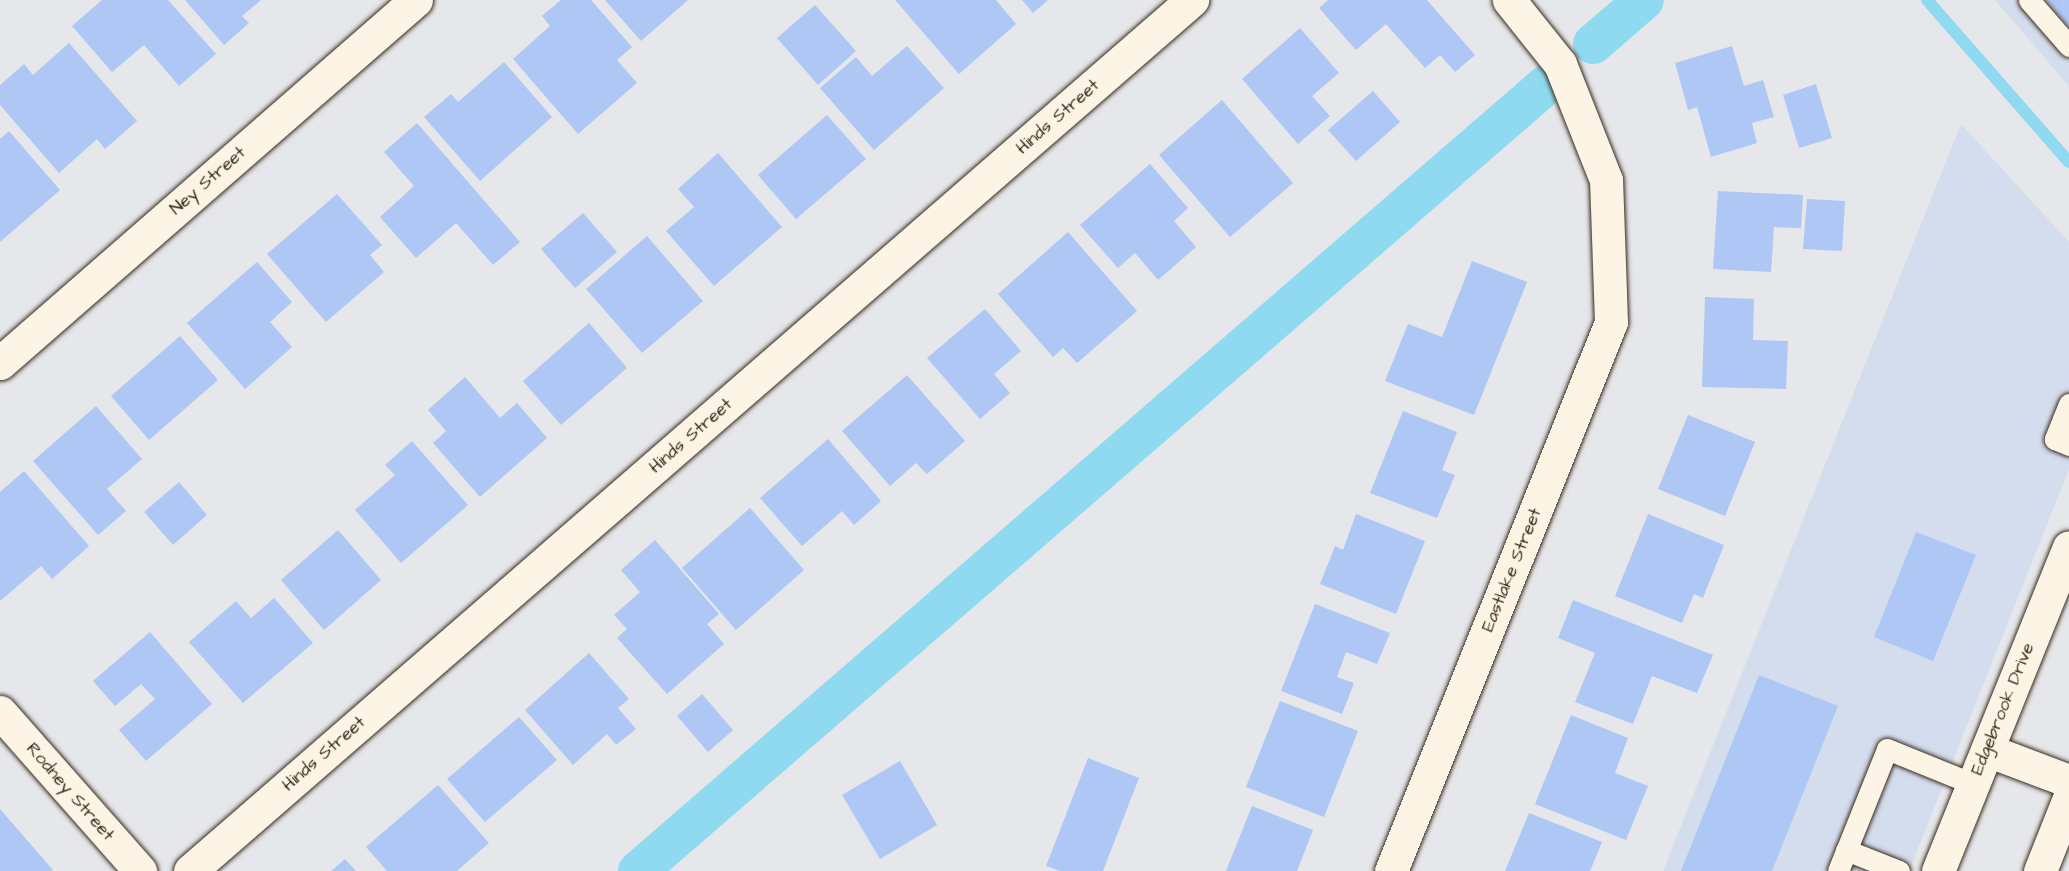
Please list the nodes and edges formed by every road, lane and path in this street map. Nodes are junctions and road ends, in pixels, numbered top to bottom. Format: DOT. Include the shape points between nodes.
graph roads {
  1 [pos="416,0"];
  2 [pos="1192,0"];
  3 [pos="1509,0"];
  4 [pos="2030,0"];
  5 [pos="2069,46"];
  6 [pos="0,363"];
  7 [pos="2069,404"];
  8 [pos="2069,444"];
  9 [pos="2069,548"];
  10 [pos="0,712"];
  11 [pos="1987,750"];
  12 [pos="2069,781"];
  13 [pos="1973,784"];
  14 [pos="2069,798"];
  15 [pos="1846,850"];
  16 [pos="140,871"];
  17 [pos="190,871"];
  18 [pos="1391,871"];
  19 [pos="1838,871"];
  20 [pos="1899,871"];
  21 [pos="1938,871"];
  22 [pos="2040,871"];
  1 -- 6 [label="street, Ney Street"];
  2 -- 17 [label="street, Hinds Street"];
  3 -- 18 [label="street, Eastlake Street" via="1560,63 1606,180 1611,322"];
  4 -- 5 [label="lane"];
  7 -- 8 [label="lane" via="2055,439"];
  9 -- 11 [label="street, Edgebrook Drive"];
  10 -- 16 [label="street, Rodney Street"];
  11 -- 12 [label="street"];
  11 -- 13 [label="street, Edgebrook Drive"];
  13 -- 15 [label="lane" via="1887,749"];
  13 -- 21 [label="street, Edgebrook Drive"];
  14 -- 22 [label="street"];
  15 -- 19 [label="lane"];
  15 -- 20 [label="lane"];
}
